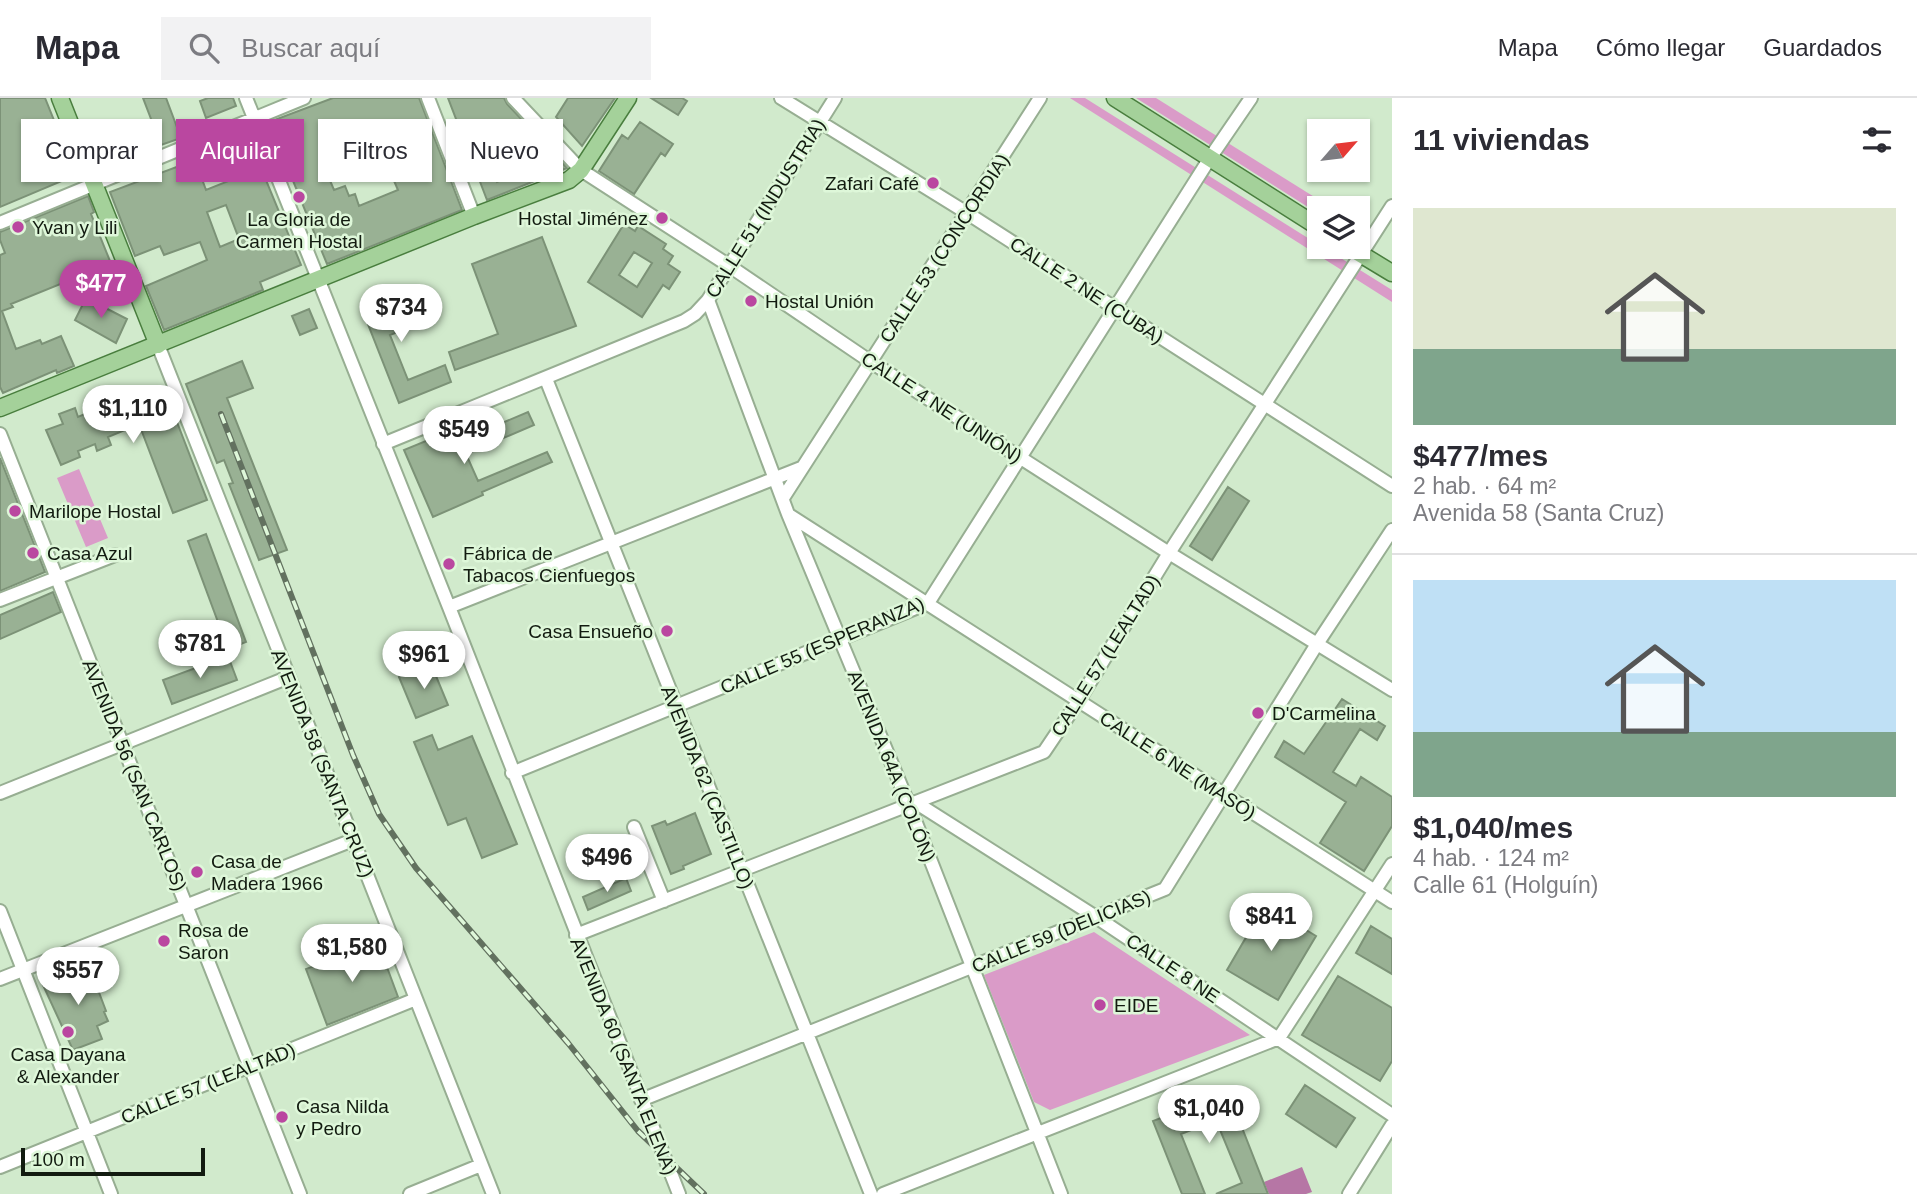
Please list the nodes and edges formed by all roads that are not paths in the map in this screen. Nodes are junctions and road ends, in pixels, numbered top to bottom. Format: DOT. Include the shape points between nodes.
graph roads {
  1 [pos="60,98"];
  2 [pos="246,98"];
  3 [pos="304,98"];
  4 [pos="428,98"];
  5 [pos="513,98"];
  6 [pos="628,98"];
  7 [pos="781,98"];
  8 [pos="835,98"];
  9 [pos="1040,98"];
  10 [pos="1115,98"];
  11 [pos="1251,98"];
  12 [pos="254,119"];
  13 [pos="819,123"];
  14 [pos="176,151"];
  15 [pos="1210,158"];
  16 [pos="581,170"];
  17 [pos="279,182"];
  18 [pos="94,184"];
  19 [pos="1392,206"];
  20 [pos="967,213"];
  21 [pos="474,216"];
  22 [pos="1307,220"];
  23 [pos="0,223"];
  24 [pos="1370,231"];
  25 [pos="1349,259"];
  26 [pos="1369,259"];
  27 [pos="728,265"];
  28 [pos="1392,273"];
  29 [pos="318,280"];
  30 [pos="708,300"];
  31 [pos="1116,310"];
  32 [pos="158,345"];
  33 [pos="871,362"];
  34 [pos="546,379"];
  35 [pos="1266,404"];
  36 [pos="0,408"];
  37 [pos="0,434"];
  38 [pos="383,444"];
  39 [pos="1022,459"];
  40 [pos="801,468"];
  41 [pos="775,477"];
  42 [pos="1392,486"];
  43 [pos="783,498"];
  44 [pos="788,514"];
  45 [pos="1392,530"];
  46 [pos="611,543"];
  47 [pos="1169,553"];
  48 [pos="116,555"];
  49 [pos="57,578"];
  50 [pos="0,600"];
  51 [pos="928,603"];
  52 [pos="449,607"];
  53 [pos="841,639"];
  54 [pos="1317,645"];
  55 [pos="289,677"];
  56 [pos="1392,690"];
  57 [pos="1079,701"];
  58 [pos="676,706"];
  59 [pos="122,743"];
  60 [pos="512,773"];
  61 [pos="0,793"];
  62 [pos="1224,794"];
  63 [pos="912,804"];
  64 [pos="634,827"];
  65 [pos="353,840"];
  66 [pos="1392,863"];
  67 [pos="742,870"];
  68 [pos="1374,891"];
  69 [pos="664,901"];
  70 [pos="1392,902"];
  71 [pos="186,905"];
  72 [pos="0,911"];
  73 [pos="1096,917"];
  74 [pos="576,935"];
  75 [pos="972,967"];
  76 [pos="23,970"];
  77 [pos="0,979"];
  78 [pos="416,999"];
  79 [pos="807,1033"];
  80 [pos="1279,1038"];
  81 [pos="250,1066"];
  82 [pos="641,1100"];
  83 [pos="1392,1115"];
  84 [pos="1392,1125"];
  85 [pos="87,1132"];
  86 [pos="1037,1133"];
  87 [pos="481,1165"];
  88 [pos="0,1167"];
  89 [pos="111,1194"];
  90 [pos="300,1194"];
  91 [pos="410,1194"];
  92 [pos="492,1194"];
  93 [pos="678,1194"];
  94 [pos="871,1194"];
  95 [pos="883,1194"];
  96 [pos="1060,1194"];
  97 [pos="1349,1194"];
  1 -- 18 [label="main road, AVENIDA 58 (SANTA CRUZ)"];
  2 -- 12 [label="street, AVENIDA 60 (SANTA ELENA)"];
  3 -- 12 [label="street"];
  4 -- 21 [label="street"];
  5 -- 16 [label="street, CALLE 4 NE (UNIÓN)"];
  6 -- 16 [label="main road"];
  7 -- 13 [label="street, CALLE 2 NE (CUBA)"];
  8 -- 13 [label="street, CALLE 51 (INDUSTRIA)"];
  9 -- 20 [label="street, CALLE 53 (CONCORDIA)"];
  10 -- 15 [label="main road"];
  11 -- 15 [label="street, CALLE 55 (ESPERANZA)"];
  13 -- 20 [label="street, CALLE 2 NE (CUBA)"];
  13 -- 27 [label="street, CALLE 51 (INDUSTRIA)"];
  14 -- 18 [label="street"];
  15 -- 22 [label="main road"];
  15 -- 31 [label="street, CALLE 55 (ESPERANZA)"];
  16 -- 21 [label="main road" via="569,180"];
  16 -- 27 [label="street, CALLE 4 NE (UNIÓN)"];
  17 -- 29 [label="street, AVENIDA 60 (SANTA ELENA)"];
  18 -- 23 [label="street"];
  18 -- 32 [label="main road, AVENIDA 58 (SANTA CRUZ)"];
  19 -- 24 [label="street, CALLE 57 (LEALTAD)"];
  20 -- 31 [label="street, CALLE 2 NE (CUBA)"];
  20 -- 33 [label="street, CALLE 53 (CONCORDIA)"];
  21 -- 29 [label="main road"];
  25 -- 35 [label="street, CALLE 57 (LEALTAD)"];
  26 -- 28 [label="main road"];
  27 -- 30 [label="street, CALLE 51 (INDUSTRIA)"];
  27 -- 33 [label="street, CALLE 4 NE (UNIÓN)"];
  29 -- 32 [label="main road"];
  29 -- 38 [label="street, AVENIDA 60 (SANTA ELENA)"];
  30 -- 34 [label="street, CALLE 51 (INDUSTRIA)" via="684,321"];
  30 -- 41 [label="street, AVENIDA 64A (COLÓN)"];
  31 -- 35 [label="street, CALLE 2 NE (CUBA)"];
  31 -- 39 [label="street, CALLE 55 (ESPERANZA)"];
  32 -- 36 [label="main road"];
  32 -- 55 [label="street, AVENIDA 58 (SANTA CRUZ)"];
  33 -- 39 [label="street, CALLE 4 NE (UNIÓN)"];
  33 -- 40 [label="street, CALLE 53 (CONCORDIA)"];
  34 -- 38 [label="street, CALLE 51 (INDUSTRIA)"];
  34 -- 46 [label="street, AVENIDA 62 (CASTILLO)"];
  35 -- 42 [label="street, CALLE 2 NE (CUBA)"];
  35 -- 47 [label="street, CALLE 57 (LEALTAD)"];
  37 -- 49 [label="street, AVENIDA 56 (SAN CARLOS)"];
  38 -- 52 [label="street, AVENIDA 60 (SANTA ELENA)"];
  39 -- 47 [label="street, CALLE 4 NE (UNIÓN)"];
  39 -- 51 [label="street, CALLE 55 (ESPERANZA)"];
  40 -- 41 [label="street"];
  40 -- 43 [label="street, CALLE 53 (CONCORDIA)"];
  41 -- 43 [label="street, AVENIDA 64A (COLÓN)"];
  41 -- 46 [label="street"];
  43 -- 44 [label="street, AVENIDA 64A (COLÓN)"];
  44 -- 51 [label="street, CALLE 6 NE (MASÓ)"];
  44 -- 53 [label="street, AVENIDA 64A (COLÓN)"];
  45 -- 54 [label="street, CALLE 59 (DELICIAS)"];
  46 -- 52 [label="street"];
  46 -- 58 [label="street, AVENIDA 62 (CASTILLO)"];
  47 -- 54 [label="street, CALLE 4 NE (UNIÓN)"];
  47 -- 57 [label="street, CALLE 57 (LEALTAD)"];
  48 -- 49 [label="street"];
  49 -- 50 [label="street"];
  49 -- 59 [label="street, AVENIDA 56 (SAN CARLOS)"];
  51 -- 53 [label="street, CALLE 55 (ESPERANZA)"];
  51 -- 57 [label="street, CALLE 6 NE (MASÓ)"];
  52 -- 60 [label="street, AVENIDA 60 (SANTA ELENA)"];
  53 -- 58 [label="street, CALLE 55 (ESPERANZA)"];
  53 -- 63 [label="street, AVENIDA 64A (COLÓN)"];
  54 -- 56 [label="street, CALLE 4 NE (UNIÓN)"];
  54 -- 62 [label="street, CALLE 59 (DELICIAS)"];
  55 -- 59 [label="street"];
  55 -- 65 [label="street, AVENIDA 58 (SANTA CRUZ)"];
  57 -- 62 [label="street, CALLE 6 NE (MASÓ)"];
  57 -- 63 [label="street, CALLE 57 (LEALTAD)" via="1044,752"];
  58 -- 60 [label="street, CALLE 55 (ESPERANZA)"];
  58 -- 67 [label="street, AVENIDA 62 (CASTILLO)"];
  59 -- 61 [label="street"];
  59 -- 71 [label="street, AVENIDA 56 (SAN CARLOS)"];
  60 -- 74 [label="street, AVENIDA 60 (SANTA ELENA)"];
  62 -- 68 [label="street, CALLE 6 NE (MASÓ)"];
  62 -- 73 [label="street, CALLE 59 (DELICIAS)" via="1165,889"];
  63 -- 67 [label="street, CALLE 57 (LEALTAD)"];
  63 -- 73 [label="street, CALLE 8 NE"];
  63 -- 75 [label="street, AVENIDA 64A (COLÓN)"];
  64 -- 69 [label="street"];
  65 -- 71 [label="street"];
  65 -- 78 [label="street, AVENIDA 58 (SANTA CRUZ)"];
  66 -- 68 [label="street"];
  67 -- 69 [label="street, CALLE 57 (LEALTAD)"];
  67 -- 79 [label="street, AVENIDA 62 (CASTILLO)"];
  68 -- 70 [label="street, CALLE 6 NE (MASÓ)"];
  68 -- 80 [label="street"];
  69 -- 74 [label="street, CALLE 57 (LEALTAD)"];
  71 -- 76 [label="street"];
  71 -- 81 [label="street, AVENIDA 56 (SAN CARLOS)"];
  72 -- 76 [label="street"];
  73 -- 75 [label="street, CALLE 59 (DELICIAS)"];
  73 -- 80 [label="street, CALLE 8 NE"];
  74 -- 82 [label="street, AVENIDA 60 (SANTA ELENA)"];
  75 -- 79 [label="street, CALLE 59 (DELICIAS)"];
  75 -- 86 [label="street, AVENIDA 64A (COLÓN)"];
  76 -- 77 [label="street"];
  76 -- 85 [label="street"];
  78 -- 81 [label="street, CALLE 57 (LEALTAD)"];
  78 -- 87 [label="street, AVENIDA 58 (SANTA CRUZ)"];
  79 -- 82 [label="street, CALLE 59 (DELICIAS)"];
  79 -- 94 [label="street, AVENIDA 62 (CASTILLO)"];
  80 -- 83 [label="street, CALLE 8 NE"];
  80 -- 86 [label="street"];
  81 -- 85 [label="street, CALLE 57 (LEALTAD)"];
  81 -- 90 [label="street, AVENIDA 56 (SAN CARLOS)"];
  82 -- 93 [label="street, AVENIDA 60 (SANTA ELENA)"];
  84 -- 97 [label="street"];
  85 -- 88 [label="street, CALLE 57 (LEALTAD)"];
  85 -- 89 [label="street"];
  86 -- 95 [label="street"];
  86 -- 96 [label="street, AVENIDA 64A (COLÓN)"];
  87 -- 91 [label="street"];
  87 -- 92 [label="street, AVENIDA 58 (SANTA CRUZ)"];
}
